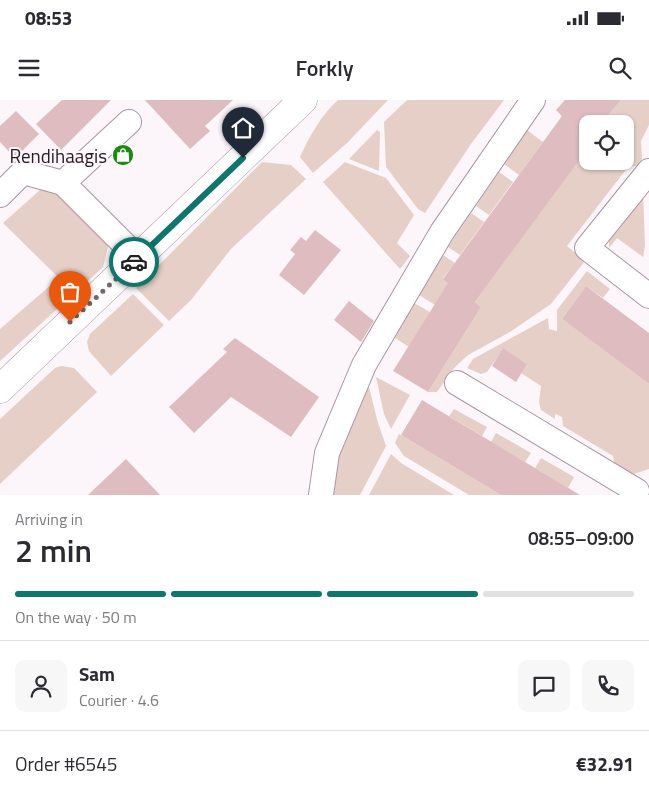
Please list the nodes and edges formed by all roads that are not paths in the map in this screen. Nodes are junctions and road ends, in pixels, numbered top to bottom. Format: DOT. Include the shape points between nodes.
graph roads {
  1 [pos="303,100"];
  2 [pos="533,100"];
  3 [pos="129,122"];
  4 [pos="649,171"];
  5 [pos="64,183"];
  6 [pos="0,195"];
  7 [pos="138,258"];
  8 [pos="649,296"];
  9 [pos="457,383"];
  10 [pos="0,389"];
  11 [pos="640,490"];
  12 [pos="321,495"];
  1 -- 7 [label="main road"];
  2 -- 12 [label="street" via="442,232 364,365 327,454"];
  3 -- 5 [label="street"];
  4 -- 8 [label="street" via="587,248"];
  5 -- 6 [label="street" via="22,172"];
  5 -- 7 [label="street"];
  7 -- 10 [label="main road"];
  9 -- 11 [label="street"];
}
